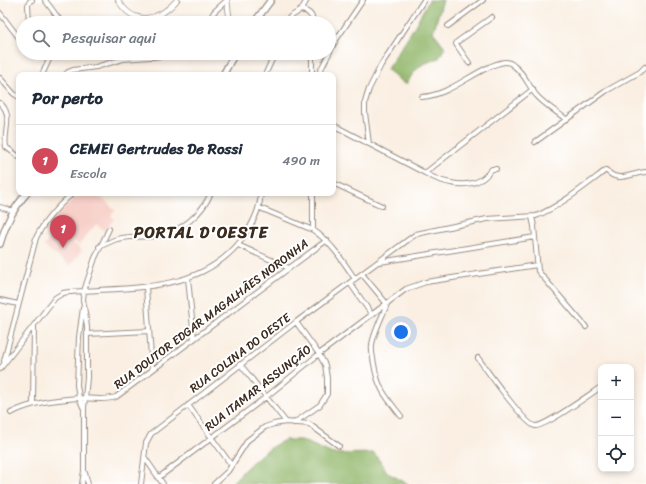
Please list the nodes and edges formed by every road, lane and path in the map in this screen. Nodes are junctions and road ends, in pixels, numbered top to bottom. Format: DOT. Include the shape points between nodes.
graph roads {
  1 [pos="32,0"];
  2 [pos="45,0"];
  3 [pos="118,0"];
  4 [pos="177,0"];
  5 [pos="227,0"];
  6 [pos="272,0"];
  7 [pos="306,0"];
  8 [pos="363,0"];
  9 [pos="424,0"];
  10 [pos="483,0"];
  11 [pos="301,10"];
  12 [pos="0,13"];
  13 [pos="29,16"];
  14 [pos="57,16"];
  15 [pos="138,16"];
  16 [pos="157,16"];
  17 [pos="212,16"];
  18 [pos="229,16"];
  19 [pos="259,16"];
  20 [pos="292,16"];
  21 [pos="311,16"];
  22 [pos="492,17"];
  23 [pos="448,26"];
  24 [pos="16,31"];
  25 [pos="336,40"];
  26 [pos="49,60"];
  27 [pos="119,60"];
  28 [pos="232,60"];
  29 [pos="272,60"];
  30 [pos="312,60"];
  31 [pos="326,60"];
  32 [pos="468,63"];
  33 [pos="645,67"];
  34 [pos="43,72"];
  35 [pos="68,72"];
  36 [pos="226,72"];
  37 [pos="266,72"];
  38 [pos="312,72"];
  39 [pos="320,72"];
  40 [pos="0,78"];
  41 [pos="533,90"];
  42 [pos="16,95"];
  43 [pos="422,97"];
  44 [pos="0,103"];
  45 [pos="567,120"];
  46 [pos="336,127"];
  47 [pos="535,142"];
  48 [pos="369,144"];
  49 [pos="16,155"];
  50 [pos="496,169"];
  51 [pos="646,172"];
  52 [pos="425,173"];
  53 [pos="336,184"];
  54 [pos="25,196"];
  55 [pos="69,196"];
  56 [pos="210,196"];
  57 [pos="261,196"];
  58 [pos="313,196"];
  59 [pos="382,206"];
  60 [pos="0,207"];
  61 [pos="260,208"];
  62 [pos="13,211"];
  63 [pos="532,217"];
  64 [pos="110,229"];
  65 [pos="313,230"];
  66 [pos="535,237"];
  67 [pos="327,240"];
  68 [pos="0,244"];
  69 [pos="238,245"];
  70 [pos="99,247"];
  71 [pos="380,262"];
  72 [pos="537,265"];
  73 [pos="289,268"];
  74 [pos="362,274"];
  75 [pos="188,278"];
  76 [pos="355,279"];
  77 [pos="350,283"];
  78 [pos="146,287"];
  79 [pos="84,291"];
  80 [pos="0,300"];
  81 [pos="84,303"];
  82 [pos="18,304"];
  83 [pos="387,304"];
  84 [pos="372,315"];
  85 [pos="296,322"];
  86 [pos="34,327"];
  87 [pos="586,327"];
  88 [pos="149,331"];
  89 [pos="87,334"];
  90 [pos="194,338"];
  91 [pos="319,354"];
  92 [pos="478,358"];
  93 [pos="4,364"];
  94 [pos="240,364"];
  95 [pos="0,369"];
  96 [pos="152,370"];
  97 [pos="598,389"];
  98 [pos="266,397"];
  99 [pos="79,398"];
  100 [pos="86,398"];
  101 [pos="33,403"];
  102 [pos="188,405"];
  103 [pos="84,408"];
  104 [pos="11,413"];
  105 [pos="401,416"];
  106 [pos="286,422"];
  107 [pos="293,423"];
  108 [pos="212,437"];
  109 [pos="339,446"];
  110 [pos="145,458"];
  111 [pos="232,466"];
  112 [pos="84,471"];
  113 [pos="158,478"];
  114 [pos="82,484"];
  115 [pos="88,484"];
  116 [pos="141,484"];
  117 [pos="163,484"];
  118 [pos="214,484"];
  1 -- 13 [label="street" via="28,5"];
  2 -- 14 [label="street"];
  3 -- 15 [label="street"];
  4 -- 16 [label="street"];
  5 -- 17 [label="street"];
  5 -- 18 [label="street"];
  6 -- 19 [label="main road"];
  7 -- 11 [label="street"];
  8 -- 25 [label="street"];
  9 -- 48 [label="street" via="381,65 369,89 365,102"];
  10 -- 23 [label="street"];
  11 -- 20 [label="street"];
  11 -- 21 [label="street"];
  12 -- 24 [label="street"];
  22 -- 32 [label="street" via="457,42 458,49"];
  26 -- 34 [label="street"];
  27 -- 35 [label="street"];
  28 -- 36 [label="main road"];
  29 -- 37 [label="street"];
  30 -- 38 [label="street"];
  31 -- 39 [label="street"];
  33 -- 45 [label="street" via="606,91"];
  40 -- 42 [label="street"];
  41 -- 43 [label="street" via="519,69 506,62 485,69 435,95"];
  41 -- 45 [label="street" via="541,100"];
  41 -- 52 [label="street"];
  44 -- 49 [label="street" via="7,112 6,147"];
  45 -- 47 [label="street"];
  46 -- 48 [label="street"];
  48 -- 52 [label="street"];
  50 -- 52 [label="street" via="492,169 481,180 470,183 437,180"];
  51 -- 63 [label="street" via="619,178 606,170 543,213"];
  53 -- 59 [label="street"];
  54 -- 62 [label="main road"];
  55 -- 82 [label="street" via="39,231"];
  56 -- 70 [label="street" via="199,213 171,232 157,236 129,237"];
  57 -- 61 [label="street"];
  58 -- 65 [label="street"];
  60 -- 62 [label="street"];
  61 -- 65 [label="street"];
  61 -- 69 [label="street"];
  62 -- 68 [label="main road"];
  63 -- 66 [label="street"];
  63 -- 71 [label="street, RUA COLINA DO OESTE" via="487,219 422,232"];
  64 -- 70 [label="street"];
  65 -- 67 [label="street"];
  66 -- 71 [label="street"];
  66 -- 72 [label="street"];
  67 -- 73 [label="street, RUA DOUTOR EDGAR MAGALHÃES NORONHA"];
  67 -- 76 [label="street"];
  69 -- 73 [label="street"];
  69 -- 75 [label="street" via="219,262"];
  70 -- 79 [label="street"];
  71 -- 74 [label="street, RUA COLINA DO OESTE"];
  72 -- 83 [label="street, RUA ITAMAR ASSUNÇÃO" via="426,282 406,289"];
  72 -- 87 [label="street" via="540,274"];
  73 -- 90 [label="street, RUA DOUTOR EDGAR MAGALHÃES NORONHA"];
  74 -- 76 [label="street, RUA COLINA DO OESTE"];
  74 -- 83 [label="street"];
  75 -- 78 [label="street"];
  75 -- 90 [label="street"];
  76 -- 77 [label="street, RUA COLINA DO OESTE"];
  77 -- 84 [label="street"];
  77 -- 85 [label="street, RUA COLINA DO OESTE"];
  78 -- 79 [label="street"];
  78 -- 88 [label="street"];
  79 -- 81 [label="street"];
  79 -- 86 [label="street" via="59,295"];
  80 -- 82 [label="street"];
  81 -- 89 [label="street"];
  81 -- 99 [label="street" via="79,337"];
  82 -- 93 [label="street"];
  83 -- 84 [label="street, RUA ITAMAR ASSUNÇÃO"];
  83 -- 105 [label="street" via="373,339 372,354 380,388"];
  84 -- 91 [label="street, RUA ITAMAR ASSUNÇÃO"];
  85 -- 91 [label="street"];
  85 -- 94 [label="street, RUA COLINA DO OESTE"];
  86 -- 93 [label="street"];
  86 -- 101 [label="street"];
  88 -- 89 [label="street"];
  88 -- 96 [label="street"];
  89 -- 100 [label="street"];
  90 -- 96 [label="street, RUA DOUTOR EDGAR MAGALHÃES NORONHA"];
  91 -- 98 [label="street, RUA ITAMAR ASSUNÇÃO"];
  91 -- 107 [label="street" via="326,371 326,398"];
  92 -- 97 [label="street" via="502,393 528,423 535,426 554,418"];
  93 -- 95 [label="street"];
  94 -- 98 [label="street"];
  94 -- 102 [label="street, RUA COLINA DO OESTE"];
  96 -- 100 [label="street, RUA DOUTOR EDGAR MAGALHÃES NORONHA" via="116,397"];
  98 -- 106 [label="street"];
  98 -- 108 [label="street, RUA ITAMAR ASSUNÇÃO"];
  99 -- 100 [label="street, RUA DOUTOR EDGAR MAGALHÃES NORONHA"];
  99 -- 101 [label="street, RUA DOUTOR EDGAR MAGALHÃES NORONHA"];
  99 -- 103 [label="street"];
  100 -- 103 [label="street"];
  101 -- 104 [label="street, RUA DOUTOR EDGAR MAGALHÃES NORONHA"];
  102 -- 108 [label="street"];
  102 -- 110 [label="street, RUA COLINA DO OESTE" via="152,434 146,443"];
  103 -- 112 [label="street"];
  106 -- 107 [label="street"];
  106 -- 111 [label="street" via="265,427 256,433 248,440"];
  107 -- 109 [label="street" via="309,424"];
  108 -- 111 [label="street"];
  108 -- 113 [label="street, RUA ITAMAR ASSUNÇÃO"];
  110 -- 113 [label="street"];
  110 -- 116 [label="street, RUA COLINA DO OESTE"];
  111 -- 118 [label="street"];
  112 -- 114 [label="street"];
  112 -- 115 [label="street"];
  113 -- 117 [label="street"];
}
